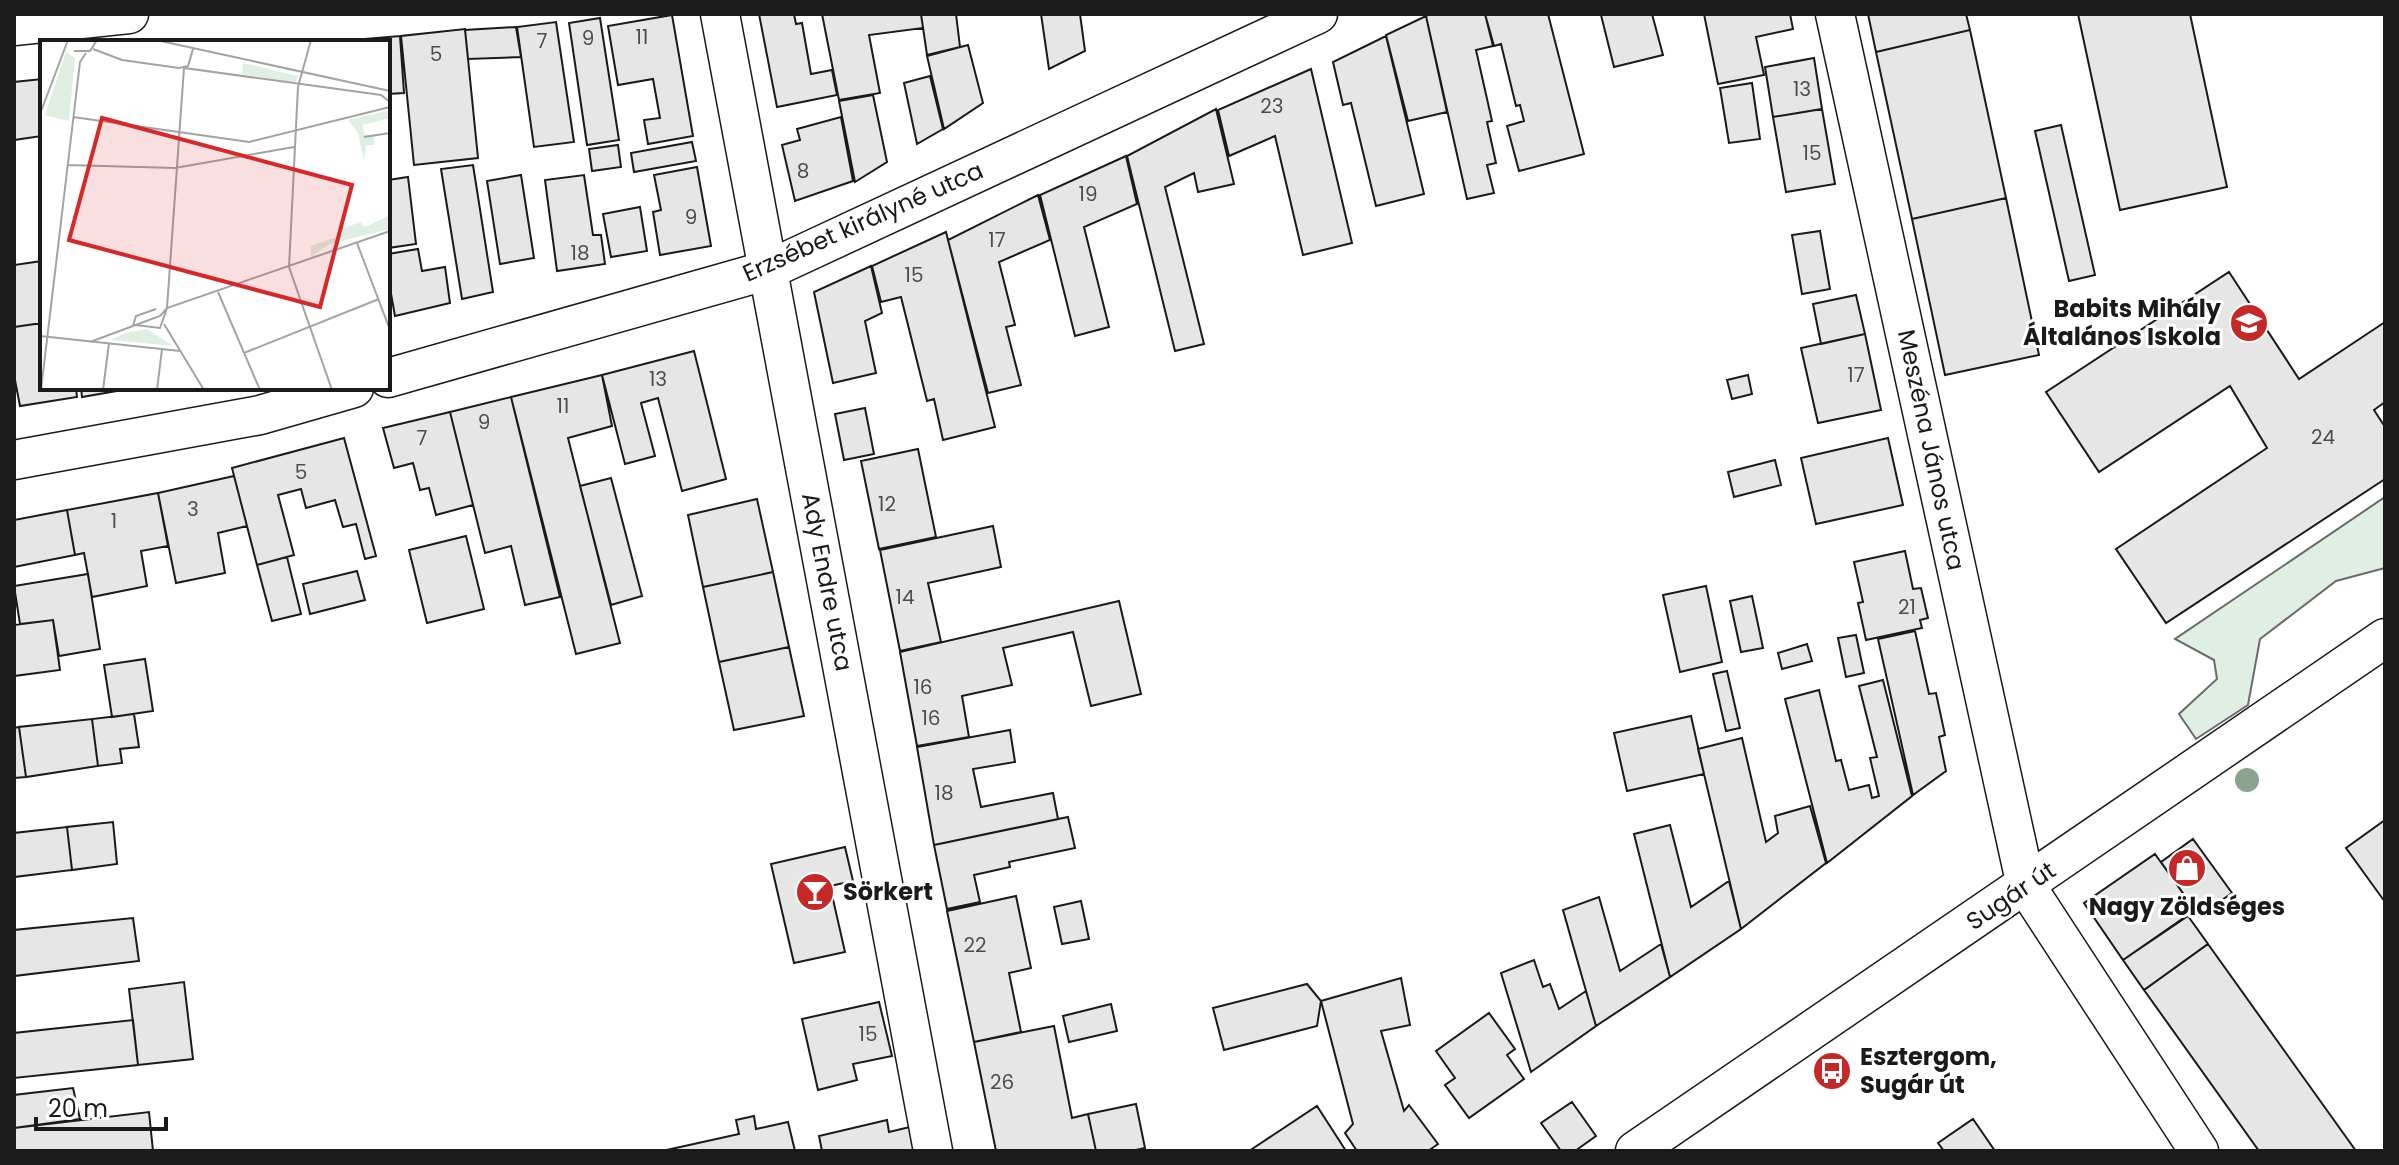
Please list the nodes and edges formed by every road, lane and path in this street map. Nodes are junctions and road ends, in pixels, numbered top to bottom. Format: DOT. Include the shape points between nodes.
graph roads {
  1 [pos="129,14"];
  2 [pos="720,14"];
  3 [pos="1318,14"];
  4 [pos="1835,14"];
  5 [pos="14,26"];
  6 [pos="768,270"];
  7 [pos="390,377"];
  8 [pos="347,390"];
  9 [pos="14,460"];
  10 [pos="2385,638"];
  11 [pos="2026,886"];
  12 [pos="933,1151"];
  13 [pos="1635,1151"];
  14 [pos="2199,1151"];
  1 -- 5 [label="street"];
  2 -- 6 [label="street, Ady Endre utca"];
  3 -- 6 [label="street, Erzsébet királyné utca"];
  4 -- 11 [label="street, Meszéna János utca"];
  6 -- 7 [label="street, Erzsébet királyné utca"];
  6 -- 12 [label="street, Ady Endre utca"];
  8 -- 9 [label="street" via="260,415"];
  10 -- 11 [label="street, Sugár út"];
  11 -- 13 [label="street, Sugár út"];
  11 -- 14 [label="street"];
}
